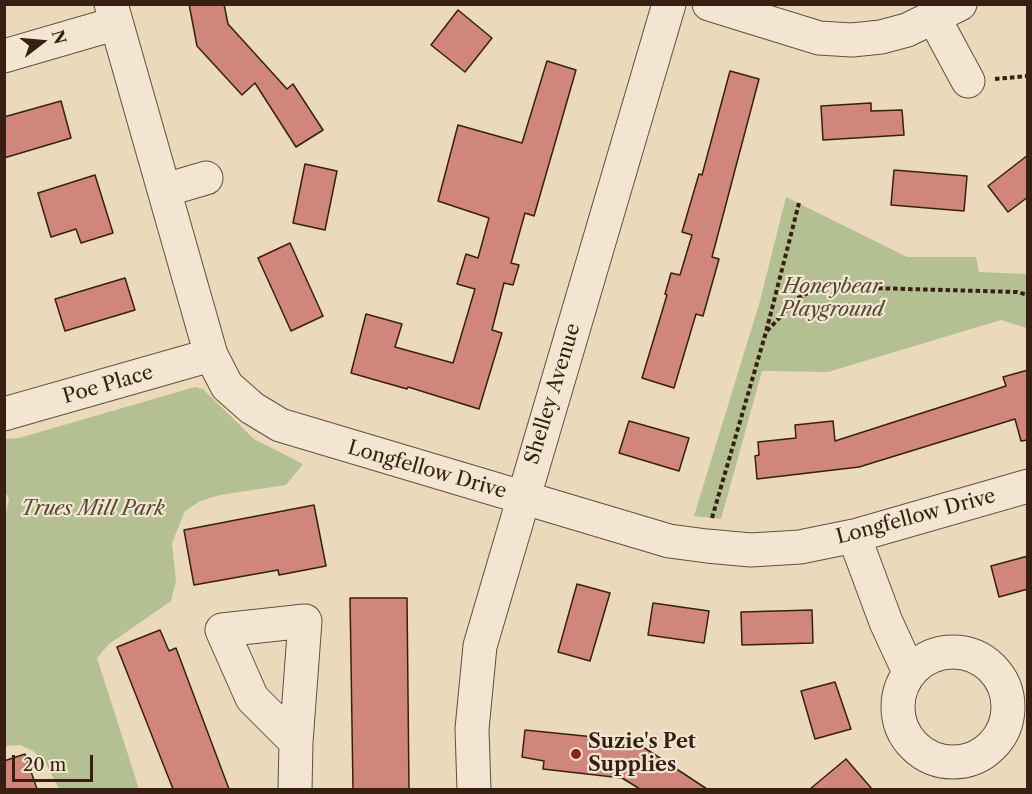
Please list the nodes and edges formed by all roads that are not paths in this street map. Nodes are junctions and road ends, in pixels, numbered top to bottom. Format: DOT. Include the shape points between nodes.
graph roads {
  1 [pos="669,4"];
  2 [pos="709,4"];
  3 [pos="947,11"];
  4 [pos="112,14"];
  5 [pos="4,56"];
  6 [pos="968,81"];
  7 [pos="206,178"];
  8 [pos="165,190"];
  9 [pos="211,355"];
  10 [pos="4,414"];
  11 [pos="1028,486"];
  12 [pos="522,498"];
  13 [pos="854,536"];
  14 [pos="909,672"];
  15 [pos="296,742"];
  16 [pos="295,789"];
  17 [pos="474,789"];
  1 -- 12 [label="street, Shelley Avenue"];
  2 -- 3 [label="street" via="819,38 852,40 881,37"];
  3 -- 6 [label="street"];
  4 -- 5 [label="street"];
  4 -- 8 [label="street, Longfellow Drive"];
  7 -- 8 [label="street"];
  8 -- 9 [label="street, Longfellow Drive"];
  9 -- 10 [label="street, Poe Place"];
  9 -- 12 [label="street, Longfellow Drive" via="227,386 280,425"];
  11 -- 13 [label="street, Longfellow Drive"];
  12 -- 13 [label="street, Longfellow Drive" via="669,541 708,546 751,550 800,547"];
  12 -- 17 [label="street, Shelley Avenue" via="480,646 472,729"];
  13 -- 14 [label="street"];
  15 -- 16 [label="street"];
}
